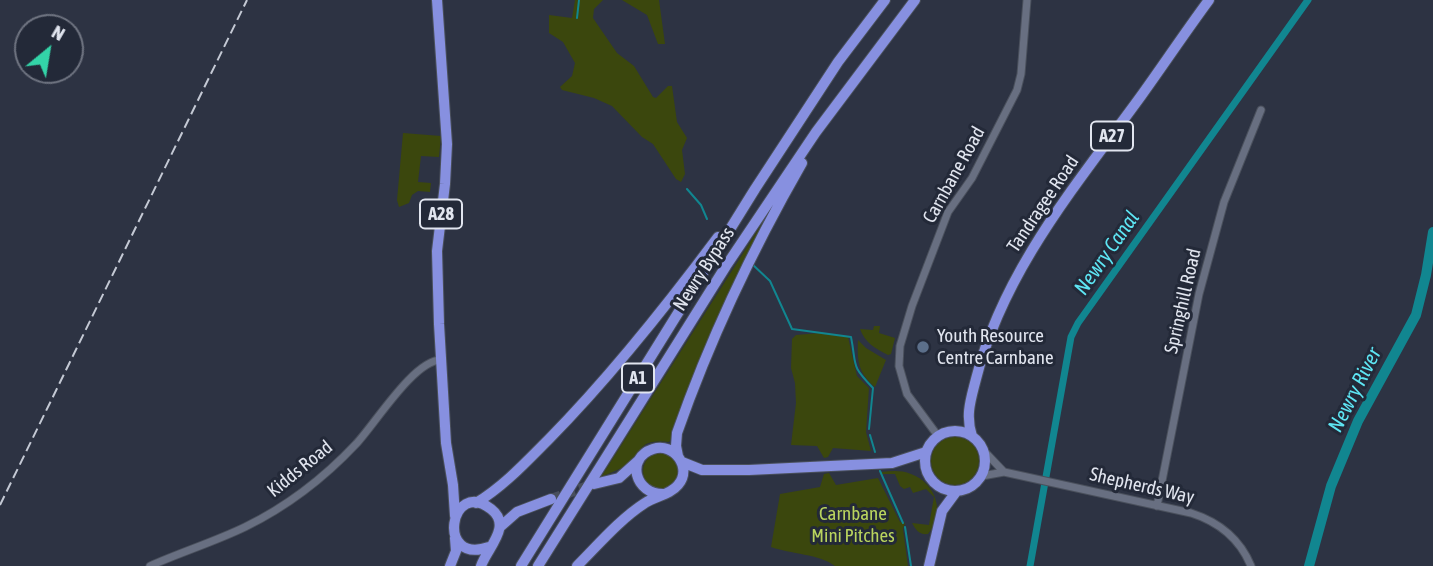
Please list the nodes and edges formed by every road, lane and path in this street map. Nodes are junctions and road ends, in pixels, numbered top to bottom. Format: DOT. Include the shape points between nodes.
graph roads {
  1 [pos="437,0"];
  2 [pos="885,0"];
  3 [pos="915,0"];
  4 [pos="1027,0"];
  5 [pos="1209,0"];
  6 [pos="838,100"];
  7 [pos="1261,110"];
  8 [pos="755,189"];
  9 [pos="441,360"];
  10 [pos="967,412"];
  11 [pos="941,435"];
  12 [pos="972,436"];
  13 [pos="984,451"];
  14 [pos="926,452"];
  15 [pos="680,459"];
  16 [pos="639,460"];
  17 [pos="892,463"];
  18 [pos="702,470"];
  19 [pos="1004,472"];
  20 [pos="929,477"];
  21 [pos="982,477"];
  22 [pos="619,478"];
  23 [pos="681,482"];
  24 [pos="594,484"];
  25 [pos="453,485"];
  26 [pos="644,488"];
  27 [pos="941,488"];
  28 [pos="956,492"];
  29 [pos="664,494"];
  30 [pos="551,499"];
  31 [pos="473,504"];
  32 [pos="1157,506"];
  33 [pos="490,508"];
  34 [pos="517,512"];
  35 [pos="942,512"];
  36 [pos="455,516"];
  37 [pos="500,527"];
  38 [pos="455,537"];
  39 [pos="489,547"];
  40 [pos="466,548"];
  41 [pos="162,564"];
  42 [pos="150,566"];
  43 [pos="450,566"];
  44 [pos="481,566"];
  45 [pos="521,566"];
  46 [pos="538,566"];
  47 [pos="577,566"];
  48 [pos="929,566"];
  49 [pos="1251,566"];
  1 -- 9 [label="highway, A28" via="447,144 437,257"];
  2 -- 8 [label="highway, Newry Bypass / A1" via="838,62"];
  3 -- 6 [label="highway, Newry Bypass / A1"];
  4 -- 11 [label="street, Carnbane Road" via="1017,90 972,178 948,212 900,346 899,366 907,394"];
  5 -- 10 [label="highway, Tandragee Road / A27" via="1030,254 992,329"];
  6 -- 15 [label="highway" via="774,213 713,338 677,433"];
  6 -- 46 [label="highway, Newry Bypass / A1" via="726,266"];
  7 -- 32 [label="street, Springhill Road" via="1228,192 1199,294"];
  8 -- 31 [label="highway" via="615,369 520,468"];
  8 -- 45 [label="highway, Newry Bypass / A1"];
  9 -- 25 [label="highway, A28"];
  9 -- 41 [label="street, Kidds Road" via="424,365 356,444 286,504"];
  10 -- 11 [label="highway, Tandragee Road / A27"];
  10 -- 12 [label="highway, Tandragee Road / A27"];
  11 -- 12 [label="highway" via="954,431"];
  11 -- 14 [label="highway, A27"];
  12 -- 13 [label="highway, A27"];
  13 -- 19 [label="street"];
  13 -- 21 [label="highway"];
  14 -- 17 [label="highway"];
  14 -- 20 [label="highway"];
  15 -- 16 [label="highway" via="658,447"];
  15 -- 18 [label="highway"];
  15 -- 23 [label="highway"];
  16 -- 22 [label="highway"];
  16 -- 26 [label="highway" via="637,475"];
  17 -- 18 [label="highway"];
  17 -- 20 [label="highway" via="911,466"];
  18 -- 23 [label="highway"];
  19 -- 21 [label="street, Shepherds Way"];
  19 -- 32 [label="street, Shepherds Way"];
  20 -- 27 [label="highway"];
  21 -- 28 [label="highway" via="970,488"];
  22 -- 24 [label="highway"];
  22 -- 26 [label="highway"];
  23 -- 29 [label="highway"];
  25 -- 31 [label="highway"];
  25 -- 36 [label="highway, A28"];
  26 -- 29 [label="highway"];
  27 -- 28 [label="highway"];
  27 -- 35 [label="highway"];
  28 -- 35 [label="highway"];
  29 -- 47 [label="highway" via="639,506"];
  30 -- 34 [label="highway"];
  31 -- 33 [label="highway"];
  31 -- 36 [label="highway"];
  32 -- 49 [label="street, Shepherds Way" via="1216,524 1238,544"];
  33 -- 34 [label="highway"];
  33 -- 37 [label="highway"];
  34 -- 37 [label="highway"];
  35 -- 48 [label="highway"];
  36 -- 38 [label="highway, A28"];
  37 -- 39 [label="highway"];
  38 -- 40 [label="highway"];
  38 -- 43 [label="highway"];
  39 -- 40 [label="highway"];
  39 -- 44 [label="highway"];
  40 -- 44 [label="highway"];
  41 -- 42 [label="street, Kidds Road"];
}
